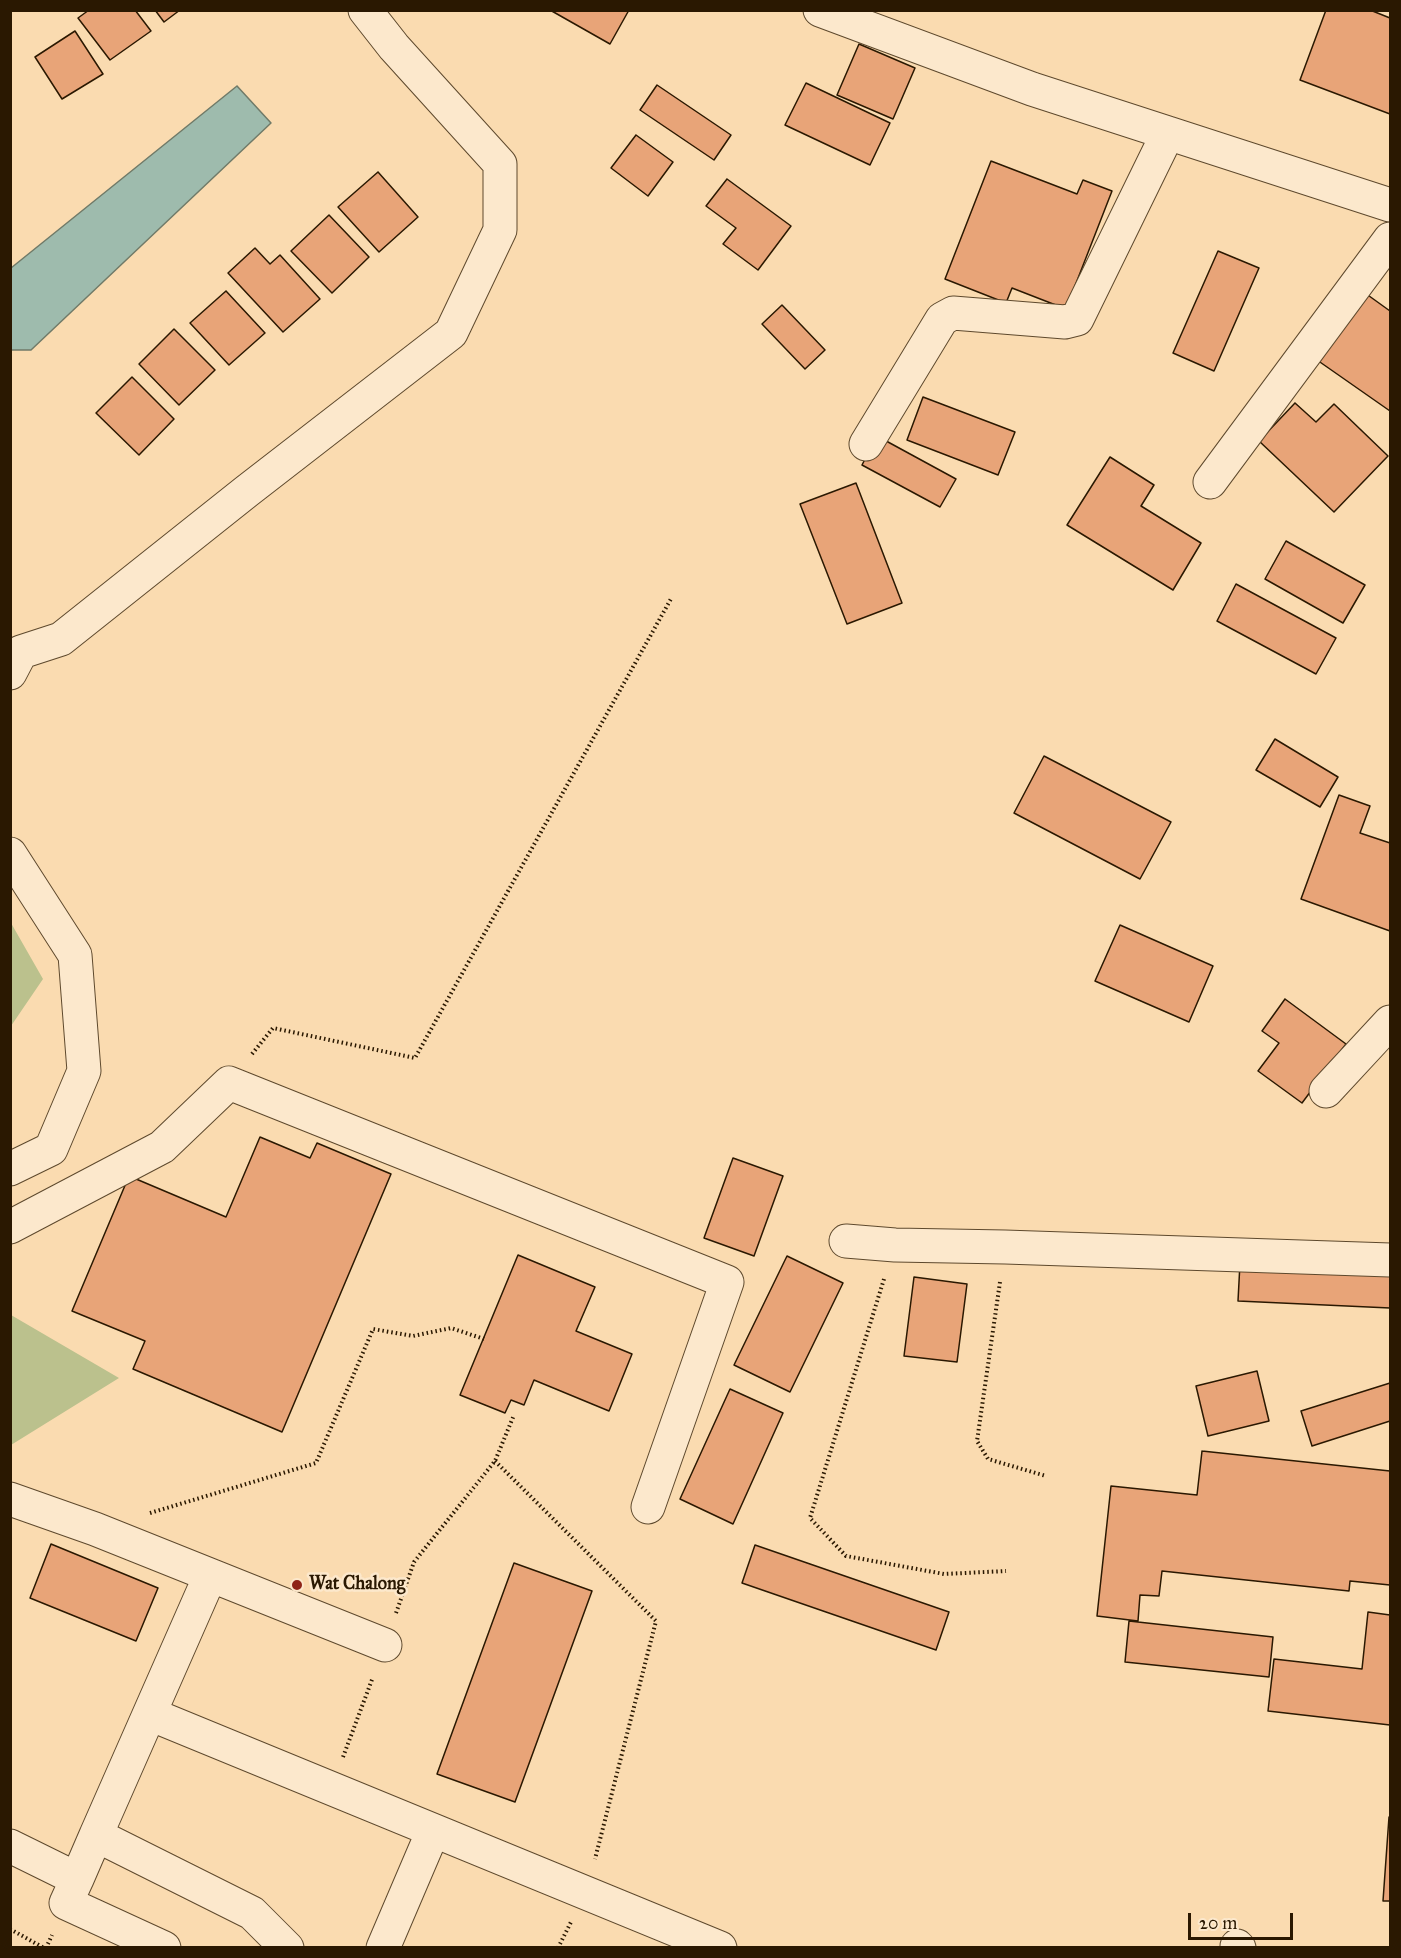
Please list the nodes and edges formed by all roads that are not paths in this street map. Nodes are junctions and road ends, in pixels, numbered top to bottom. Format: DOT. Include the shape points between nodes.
graph roads {
  1 [pos="365,10"];
  2 [pos="820,10"];
  3 [pos="1168,133"];
  4 [pos="1390,205"];
  5 [pos="1390,239"];
  6 [pos="866,444"];
  7 [pos="1210,482"];
  8 [pos="10,673"];
  9 [pos="10,854"];
  10 [pos="1390,1022"];
  11 [pos="1326,1092"];
  12 [pos="10,1169"];
  13 [pos="10,1227"];
  14 [pos="846,1241"];
  15 [pos="1390,1260"];
  16 [pos="10,1499"];
  17 [pos="648,1507"];
  18 [pos="210,1576"];
  19 [pos="385,1646"];
  20 [pos="150,1714"];
  21 [pos="433,1831"];
  22 [pos="96,1835"];
  23 [pos="10,1846"];
  24 [pos="77,1878"];
  25 [pos="164,1947"];
  26 [pos="287,1947"];
  27 [pos="383,1947"];
  28 [pos="720,1947"];
  1 -- 8 [label="street" via="500,164 500,230 451,333 61,639 21,652"];
  2 -- 3 [label="street" via="1032,89"];
  3 -- 4 [label="street"];
  3 -- 6 [label="street" via="1077,319 1065,322 953,313 942,319"];
  5 -- 7 [label="street"];
  9 -- 12 [label="street" via="75,955 84,1071 51,1149"];
  10 -- 11 [label="street"];
  13 -- 17 [label="street" via="162,1147 230,1083 727,1282"];
  14 -- 15 [label="street"];
  16 -- 18 [label="street"];
  18 -- 19 [label="street"];
  18 -- 20 [label="street"];
  20 -- 21 [label="street"];
  20 -- 22 [label="street"];
  21 -- 27 [label="street"];
  21 -- 28 [label="street"];
  22 -- 24 [label="street"];
  22 -- 26 [label="street" via="252,1913"];
  23 -- 24 [label="street"];
  24 -- 25 [label="street" via="66,1903"];
}
